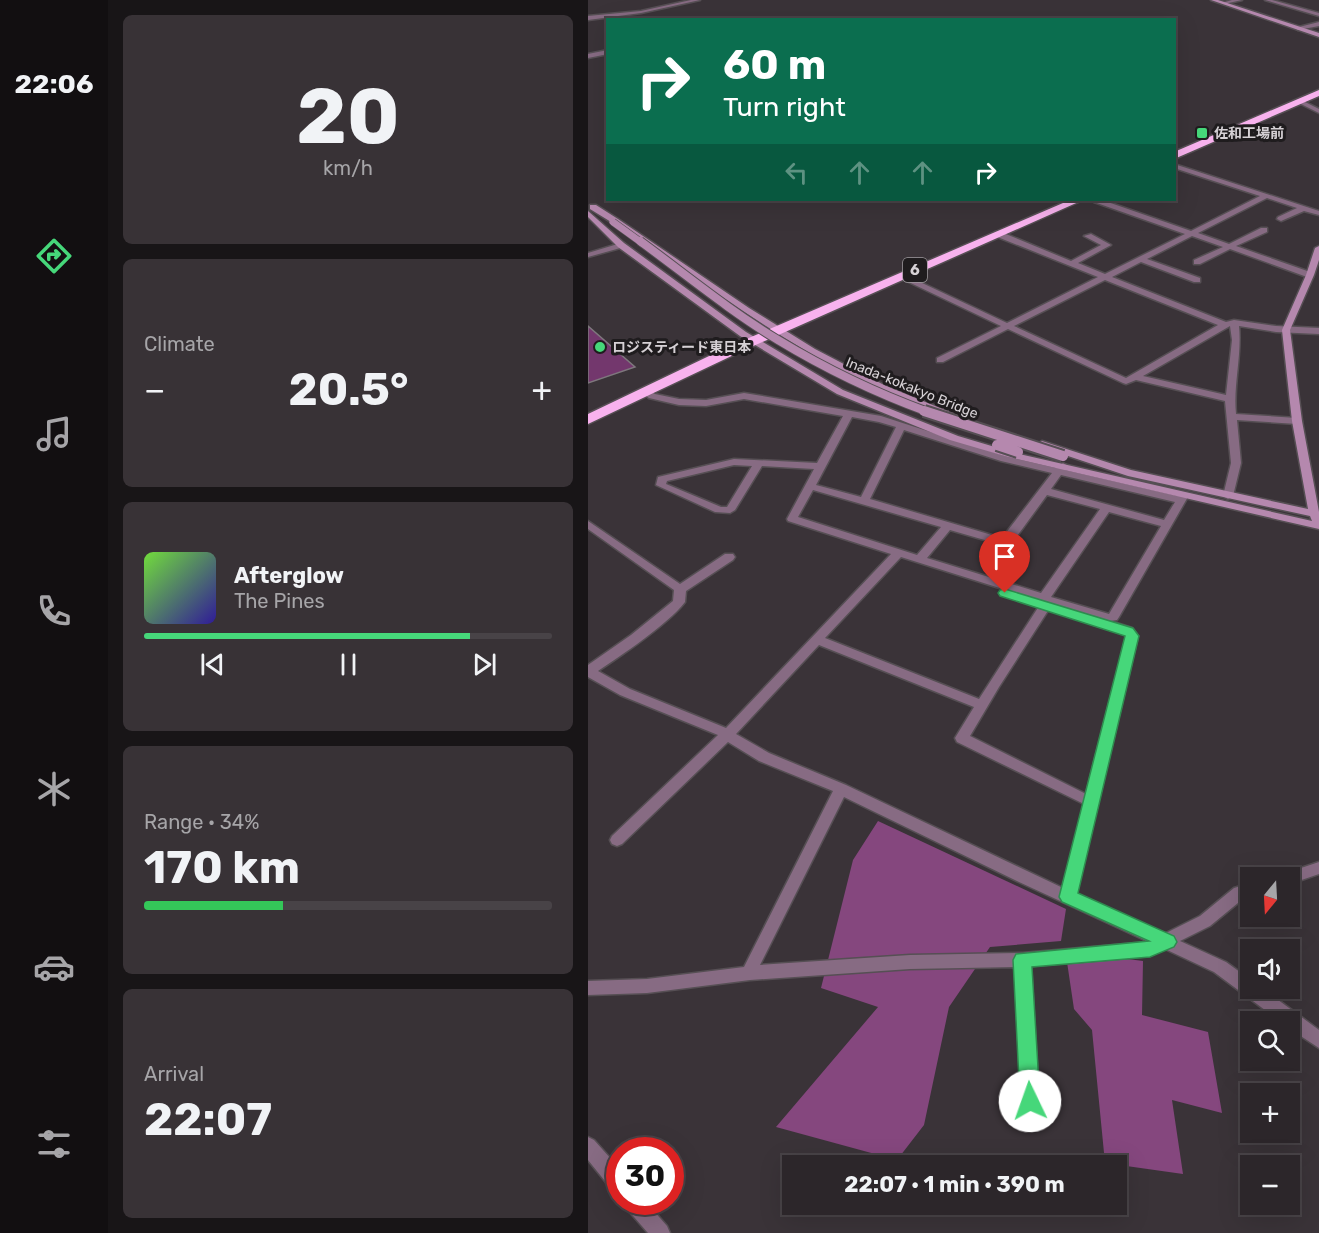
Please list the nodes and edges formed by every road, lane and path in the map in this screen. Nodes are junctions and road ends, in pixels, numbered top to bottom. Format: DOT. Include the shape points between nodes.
graph roads {
  1 [pos="698,0"];
  2 [pos="1213,0"];
  3 [pos="1240,0"];
  4 [pos="1267,0"];
  5 [pos="1224,3"];
  6 [pos="625,6"];
  7 [pos="616,8"];
  8 [pos="628,12"];
  9 [pos="1319,15"];
  10 [pos="588,16"];
  11 [pos="1319,24"];
  12 [pos="1298,28"];
  13 [pos="1319,35"];
  14 [pos="606,52"];
  15 [pos="588,56"];
  16 [pos="1319,87"];
  17 [pos="1319,93"];
  18 [pos="1299,101"];
  19 [pos="1319,111"];
  20 [pos="1176,148"];
  21 [pos="1176,155"];
  22 [pos="1176,167"];
  23 [pos="1268,195"];
  24 [pos="1057,201"];
  25 [pos="1075,201"];
  26 [pos="1100,201"];
  27 [pos="1304,208"];
  28 [pos="589,209"];
  29 [pos="1319,213"];
  30 [pos="1281,219"];
  31 [pos="609,223"];
  32 [pos="1264,230"];
  33 [pos="998,234"];
  34 [pos="1191,234"];
  35 [pos="1088,236"];
  36 [pos="621,245"];
  37 [pos="1230,248"];
  38 [pos="1319,248"];
  39 [pos="588,255"];
  40 [pos="1141,259"];
  41 [pos="1197,262"];
  42 [pos="1073,263"];
  43 [pos="1310,275"];
  44 [pos="900,276"];
  45 [pos="1106,277"];
  46 [pos="1197,280"];
  47 [pos="1229,324"];
  48 [pos="1008,326"];
  49 [pos="772,327"];
  50 [pos="1286,330"];
  51 [pos="1319,331"];
  52 [pos="748,338"];
  53 [pos="940,360"];
  54 [pos="1135,377"];
  55 [pos="645,390"];
  56 [pos="1230,399"];
  57 [pos="588,409"];
  58 [pos="849,414"];
  59 [pos="1232,417"];
  60 [pos="588,420"];
  61 [pos="1297,421"];
  62 [pos="901,426"];
  63 [pos="759,463"];
  64 [pos="1062,464"];
  65 [pos="820,466"];
  66 [pos="1132,474"];
  67 [pos="809,486"];
  68 [pos="1046,490"];
  69 [pos="1228,496"];
  70 [pos="1183,498"];
  71 [pos="864,501"];
  72 [pos="1107,507"];
  73 [pos="1318,520"];
  74 [pos="1167,524"];
  75 [pos="589,526"];
  76 [pos="946,527"];
  77 [pos="896,556"];
  78 [pos="729,557"];
  79 [pos="920,559"];
  80 [pos="680,589"];
  81 [pos="1045,602"];
  82 [pos="819,640"];
  83 [pos="588,671"];
  84 [pos="982,705"];
  85 [pos="727,735"];
  86 [pos="841,789"];
  87 [pos="1092,801"];
  88 [pos="617,840"];
  89 [pos="1319,868"];
  90 [pos="1300,874"];
  91 [pos="1240,893"];
  92 [pos="1068,897"];
  93 [pos="1168,942"];
  94 [pos="1023,960"];
  95 [pos="750,973"];
  96 [pos="588,988"];
  97 [pos="1319,1040"];
  98 [pos="1030,1101"];
  99 [pos="588,1146"];
  100 [pos="606,1167"];
  101 [pos="645,1215"];
  102 [pos="660,1233"];
  1 -- 8 [label="street"];
  2 -- 5 [label="street"];
  3 -- 5 [label="street"];
  4 -- 9 [label="street"];
  5 -- 12 [label="street"];
  6 -- 8 [label="street"];
  7 -- 10 [label="street"];
  8 -- 10 [label="street"];
  11 -- 12 [label="street"];
  12 -- 13 [label="street"];
  14 -- 15 [label="street"];
  16 -- 20 [label="highway"];
  17 -- 18 [label="highway"];
  18 -- 19 [label="street"];
  18 -- 21 [label="highway"];
  22 -- 23 [label="street"];
  23 -- 27 [label="street"];
  23 -- 34 [label="street"];
  24 -- 49 [label="highway, 6"];
  25 -- 33 [label="highway, 6"];
  26 -- 34 [label="street"];
  27 -- 29 [label="street"];
  27 -- 30 [label="street"];
  28 -- 31 [label="street"];
  28 -- 36 [label="street"];
  28 -- 49 [label="street" via="632,230"];
  31 -- 64 [label="street, Inada-kokakyo Bridge, bridge" via="777,339 849,379"];
  31 -- 64 [label="street, Inada-kokakyo Bridge, bridge" via="768,342 814,370 900,409"];
  32 -- 37 [label="street"];
  33 -- 42 [label="street"];
  33 -- 44 [label="highway, 6"];
  34 -- 37 [label="street"];
  34 -- 40 [label="street"];
  35 -- 42 [label="street" via="1107,245"];
  36 -- 39 [label="street"];
  36 -- 52 [label="street"];
  37 -- 41 [label="street"];
  37 -- 43 [label="street"];
  38 -- 43 [label="street"];
  40 -- 45 [label="street"];
  40 -- 46 [label="street"];
  42 -- 45 [label="street"];
  43 -- 50 [label="street"];
  44 -- 48 [label="street"];
  44 -- 49 [label="highway, 6"];
  45 -- 47 [label="street"];
  45 -- 48 [label="street"];
  47 -- 50 [label="street"];
  47 -- 54 [label="street"];
  47 -- 56 [label="street" via="1236,340"];
  48 -- 53 [label="street"];
  48 -- 54 [label="street" via="1126,381"];
  49 -- 52 [label="highway, 6"];
  49 -- 66 [label="street" via="860,378 901,396"];
  50 -- 51 [label="street"];
  50 -- 61 [label="street"];
  52 -- 55 [label="highway, 6"];
  52 -- 57 [label="highway, 6"];
  52 -- 64 [label="street" via="840,392 888,412 964,441"];
  54 -- 56 [label="street"];
  55 -- 58 [label="street" via="652,396 679,402 706,403 744,396"];
  55 -- 60 [label="highway, 6"];
  56 -- 59 [label="street"];
  58 -- 62 [label="street" via="881,418"];
  58 -- 65 [label="street"];
  59 -- 61 [label="street"];
  59 -- 69 [label="street" via="1236,463"];
  61 -- 73 [label="street"];
  62 -- 64 [label="street" via="1005,459"];
  62 -- 71 [label="street"];
  63 -- 63 [label="street" via="734,462 662,479 661,485 718,510 729,510"];
  63 -- 65 [label="street"];
  64 -- 66 [label="street"];
  64 -- 68 [label="street"];
  64 -- 70 [label="street"];
  65 -- 67 [label="street"];
  66 -- 69 [label="street"];
  67 -- 71 [label="street"];
  67 -- 77 [label="street" via="792,519"];
  68 -- 72 [label="street"];
  68 -- 76 [label="street" via="1008,541"];
  69 -- 73 [label="street"];
  70 -- 73 [label="street"];
  70 -- 74 [label="street"];
  71 -- 76 [label="street"];
  72 -- 74 [label="street"];
  72 -- 81 [label="street"];
  74 -- 81 [label="street" via="1113,617"];
  75 -- 80 [label="street"];
  76 -- 79 [label="street"];
  77 -- 79 [label="street"];
  77 -- 81 [label="street"];
  77 -- 82 [label="street"];
  78 -- 80 [label="street"];
  79 -- 81 [label="street"];
  80 -- 83 [label="street" via="679,602 617,653"];
  81 -- 84 [label="street"];
  81 -- 87 [label="street" via="1128,631 1132,636"];
  82 -- 84 [label="street"];
  82 -- 85 [label="street"];
  83 -- 85 [label="street" via="625,692"];
  84 -- 87 [label="street" via="962,738"];
  85 -- 86 [label="street" via="764,757"];
  85 -- 88 [label="street"];
  86 -- 92 [label="street"];
  86 -- 95 [label="street"];
  87 -- 92 [label="street"];
  89 -- 90 [label="street"];
  91 -- 93 [label="street" via="1205,921"];
  92 -- 93 [label="street"];
  93 -- 94 [label="street" via="1150,949"];
  93 -- 97 [label="street" via="1220,967"];
  94 -- 95 [label="street" via="910,962"];
  94 -- 98 [label="street"];
  95 -- 96 [label="street" via="647,986"];
  99 -- 100 [label="street"];
  101 -- 102 [label="street"];
}
